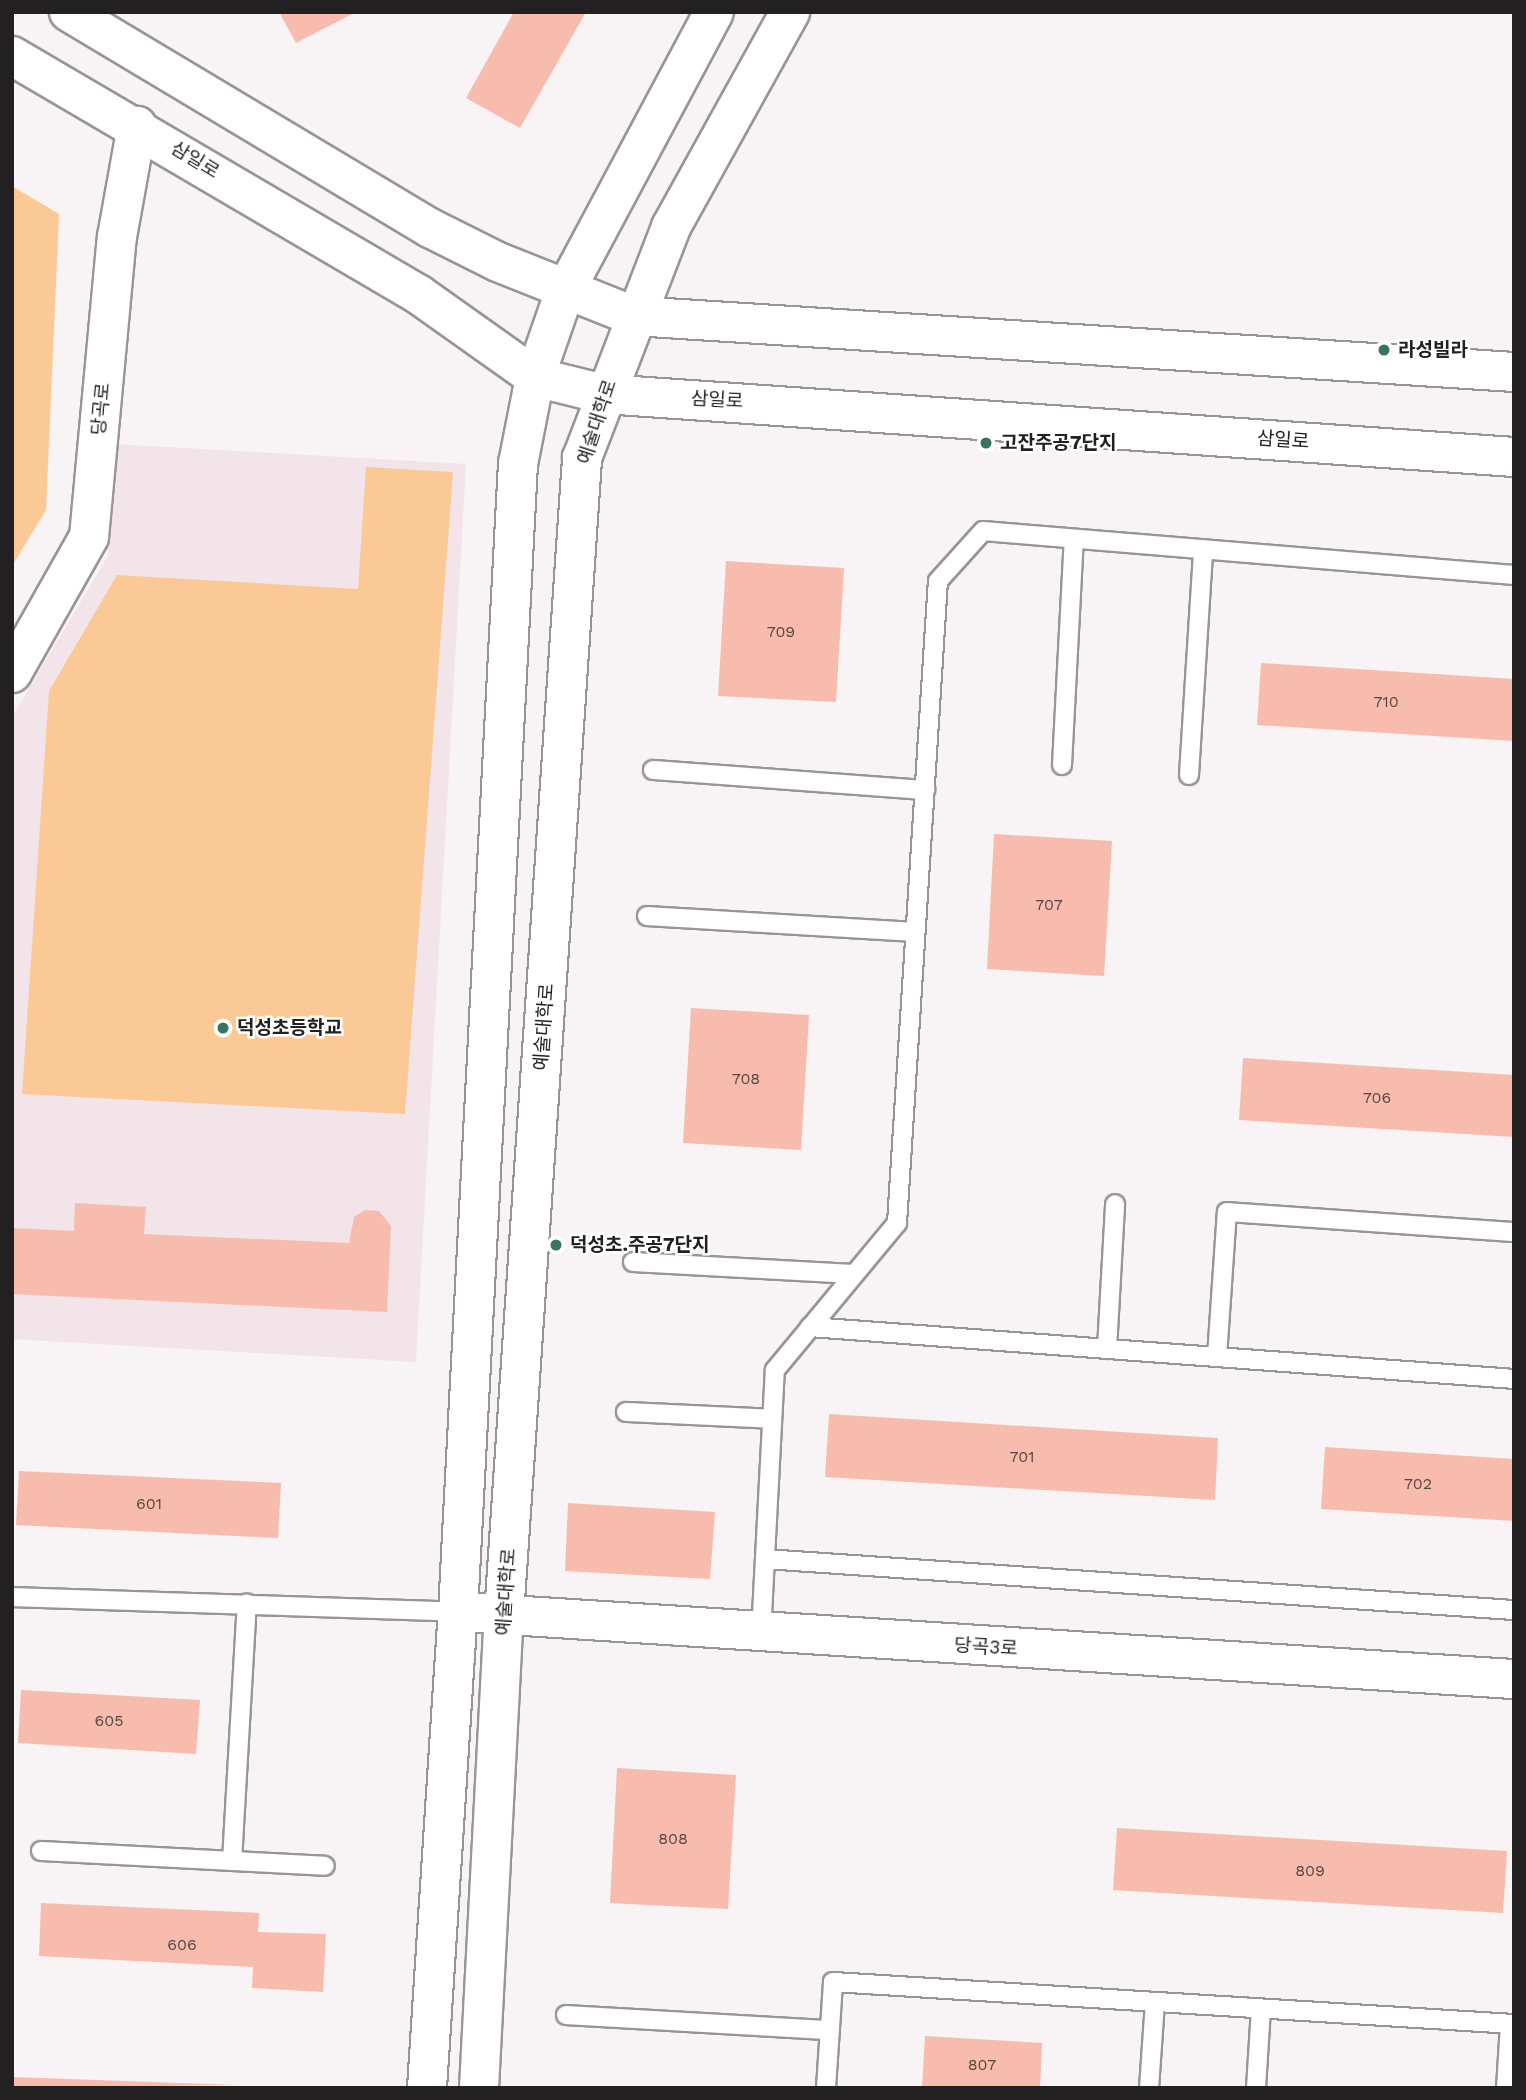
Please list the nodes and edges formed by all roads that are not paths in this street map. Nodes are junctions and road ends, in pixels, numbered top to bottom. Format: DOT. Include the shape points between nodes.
graph roads {
  1 [pos="69,12"];
  2 [pos="714,12"];
  3 [pos="790,12"];
  4 [pos="12,56"];
  5 [pos="137,126"];
  6 [pos="565,291"];
  7 [pos="634,316"];
  8 [pos="1514,372"];
  9 [pos="535,377"];
  10 [pos="604,394"];
  11 [pos="1514,457"];
  12 [pos="1074,540"];
  13 [pos="1203,550"];
  14 [pos="1514,575"];
  15 [pos="12,673"];
  16 [pos="1062,765"];
  17 [pos="653,770"];
  18 [pos="1189,775"];
  19 [pos="925,790"];
  20 [pos="647,916"];
  21 [pos="915,932"];
  22 [pos="1115,1204"];
  23 [pos="1514,1232"];
  24 [pos="633,1262"];
  25 [pos="855,1274"];
  26 [pos="810,1327"];
  27 [pos="1107,1349"];
  28 [pos="1217,1357"];
  29 [pos="1514,1378"];
  30 [pos="626,1412"];
  31 [pos="772,1419"];
  32 [pos="765,1559"];
  33 [pos="12,1597"];
  34 [pos="247,1603"];
  35 [pos="1514,1610"];
  36 [pos="458,1612"];
  37 [pos="504,1615"];
  38 [pos="761,1633"];
  39 [pos="1514,1679"];
  40 [pos="41,1851"];
  41 [pos="232,1861"];
  42 [pos="325,1866"];
  43 [pos="1155,2002"];
  44 [pos="1261,2009"];
  45 [pos="566,2015"];
  46 [pos="1512,2024"];
  47 [pos="830,2030"];
  48 [pos="427,2088"];
  49 [pos="479,2088"];
  50 [pos="826,2088"];
  51 [pos="1149,2088"];
  52 [pos="1256,2088"];
  53 [pos="1506,2088"];
  1 -- 6 [label="street" via="430,228"];
  2 -- 6 [label="street"];
  3 -- 7 [label="street, 예술대학로" via="671,227"];
  4 -- 5 [label="street, 삼일로"];
  5 -- 9 [label="street, 삼일로" via="418,294"];
  5 -- 15 [label="street, 당곡로" via="117,237 89,537"];
  6 -- 7 [label="street"];
  6 -- 9 [label="street"];
  7 -- 8 [label="street"];
  7 -- 10 [label="street, 예술대학로"];
  9 -- 10 [label="street, 삼일로"];
  9 -- 36 [label="street" via="518,464"];
  10 -- 11 [label="street, 삼일로"];
  10 -- 37 [label="street, 예술대학로" via="582,458"];
  12 -- 13 [label="lane"];
  12 -- 16 [label="lane"];
  12 -- 19 [label="lane" via="983,531 938,581"];
  13 -- 14 [label="lane"];
  13 -- 18 [label="lane"];
  17 -- 19 [label="lane"];
  19 -- 21 [label="lane"];
  20 -- 21 [label="lane"];
  21 -- 25 [label="lane" via="897,1223"];
  22 -- 27 [label="lane"];
  23 -- 28 [label="lane" via="1227,1212"];
  24 -- 25 [label="lane"];
  25 -- 26 [label="lane"];
  26 -- 27 [label="lane"];
  26 -- 31 [label="lane" via="775,1370"];
  27 -- 28 [label="lane"];
  28 -- 29 [label="lane"];
  30 -- 31 [label="lane"];
  31 -- 32 [label="lane"];
  32 -- 35 [label="lane"];
  32 -- 38 [label="lane"];
  33 -- 34 [label="lane"];
  34 -- 36 [label="lane"];
  34 -- 41 [label="lane"];
  36 -- 37 [label="street, 당곡3로"];
  36 -- 48 [label="street"];
  37 -- 38 [label="street, 당곡3로"];
  37 -- 49 [label="street, 예술대학로"];
  38 -- 39 [label="street, 당곡3로"];
  40 -- 41 [label="lane"];
  41 -- 42 [label="lane"];
  43 -- 44 [label="lane"];
  43 -- 47 [label="lane" via="833,1982"];
  43 -- 51 [label="lane"];
  44 -- 46 [label="lane"];
  44 -- 52 [label="lane"];
  45 -- 47 [label="lane"];
  46 -- 53 [label="lane"];
  47 -- 50 [label="lane"];
}
